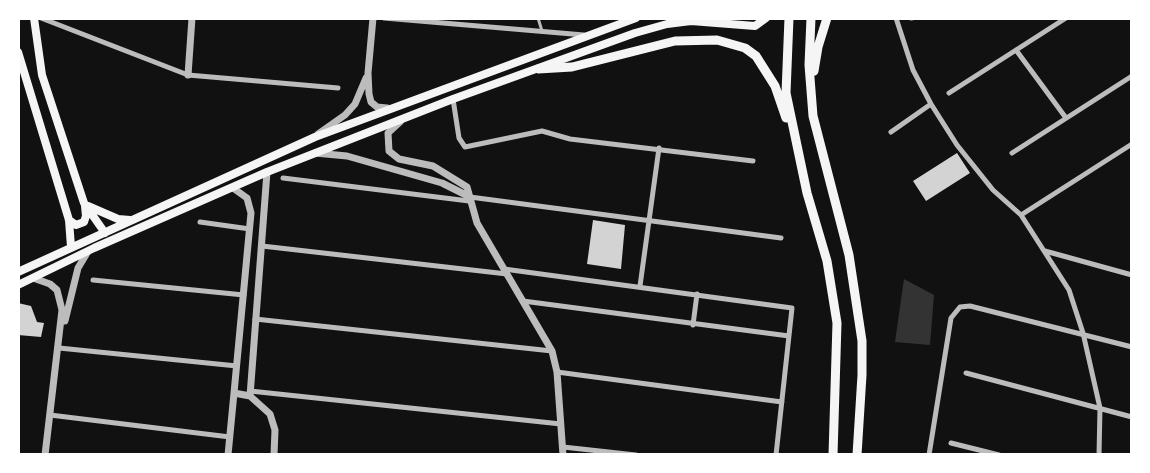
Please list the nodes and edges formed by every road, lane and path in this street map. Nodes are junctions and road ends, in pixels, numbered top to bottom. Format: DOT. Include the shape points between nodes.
graph roads {
  1 [pos="34,18"];
  2 [pos="41,18"];
  3 [pos="192,18"];
  4 [pos="373,18"];
  5 [pos="384,18"];
  6 [pos="538,18"];
  7 [pos="632,18"];
  8 [pos="766,18"];
  9 [pos="789,18"];
  10 [pos="811,18"];
  11 [pos="827,18"];
  12 [pos="896,18"];
  13 [pos="1066,18"];
  14 [pos="542,31"];
  15 [pos="584,35"];
  16 [pos="1016,50"];
  17 [pos="18,52"];
  18 [pos="538,69"];
  19 [pos="368,73"];
  20 [pos="188,75"];
  21 [pos="1132,76"];
  22 [pos="338,88"];
  23 [pos="810,92"];
  24 [pos="949,93"];
  25 [pos="453,99"];
  26 [pos="931,104"];
  27 [pos="387,108"];
  28 [pos="407,117"];
  29 [pos="1066,118"];
  30 [pos="891,132"];
  31 [pos="315,137"];
  32 [pos="1132,144"];
  33 [pos="659,148"];
  34 [pos="314,153"];
  35 [pos="797,153"];
  36 [pos="1012,153"];
  37 [pos="753,161"];
  38 [pos="267,172"];
  39 [pos="283,178"];
  40 [pos="233,188"];
  41 [pos="470,199"];
  42 [pos="84,203"];
  43 [pos="1021,214"];
  44 [pos="251,219"];
  45 [pos="649,219"];
  46 [pos="69,220"];
  47 [pos="131,220"];
  48 [pos="264,220"];
  49 [pos="200,222"];
  50 [pos="250,229"];
  51 [pos="104,230"];
  52 [pos="781,238"];
  53 [pos="109,242"];
  54 [pos="262,246"];
  55 [pos="71,247"];
  56 [pos="94,248"];
  57 [pos="1045,250"];
  58 [pos="506,271"];
  59 [pos="18,272"];
  60 [pos="1132,275"];
  61 [pos="33,278"];
  62 [pos="93,280"];
  63 [pos="18,285"];
  64 [pos="640,286"];
  65 [pos="697,294"];
  66 [pos="244,295"];
  67 [pos="523,302"];
  68 [pos="255,319"];
  69 [pos="693,324"];
  70 [pos="1083,333"];
  71 [pos="789,336"];
  72 [pos="59,345"];
  73 [pos="1132,347"];
  74 [pos="552,351"];
  75 [pos="237,366"];
  76 [pos="557,372"];
  77 [pos="966,373"];
  78 [pos="234,393"];
  79 [pos="250,394"];
  80 [pos="782,402"];
  81 [pos="1100,408"];
  82 [pos="50,416"];
  83 [pos="1132,417"];
  84 [pos="561,424"];
  85 [pos="230,437"];
  86 [pos="951,443"];
  87 [pos="563,451"];
  88 [pos="45,455"];
  89 [pos="228,455"];
  90 [pos="274,455"];
  91 [pos="636,455"];
  92 [pos="776,455"];
  93 [pos="833,455"];
  94 [pos="857,455"];
  95 [pos="929,455"];
  96 [pos="999,455"];
  97 [pos="1099,455"];
  1 -- 42 [label="main road" via="42,75"];
  2 -- 20 [label="street"];
  3 -- 20 [label="street"];
  4 -- 19 [label="street"];
  5 -- 14 [label="street"];
  6 -- 14 [label="lane"];
  7 -- 15 [label="main road"];
  8 -- 18 [label="main road" via="755,26 691,21 649,28"];
  9 -- 35 [label="highway" via="786,93"];
  10 -- 23 [label="highway"];
  11 -- 23 [label="highway"];
  12 -- 26 [label="street" via="913,70"];
  13 -- 16 [label="street"];
  14 -- 15 [label="street"];
  15 -- 27 [label="main road" via="510,67"];
  16 -- 24 [label="street"];
  16 -- 29 [label="street"];
  17 -- 46 [label="main road"];
  18 -- 25 [label="main road"];
  18 -- 35 [label="highway" via="572,67 675,41 731,43 745,48 766,68"];
  19 -- 27 [label="street" via="371,102"];
  19 -- 31 [label="street" via="355,104"];
  20 -- 22 [label="street"];
  21 -- 29 [label="street"];
  23 -- 94 [label="highway" via="817,139 857,299 862,375"];
  25 -- 28 [label="main road"];
  25 -- 33 [label="street" via="459,138 465,147 542,131 570,139"];
  26 -- 30 [label="street"];
  26 -- 43 [label="street" via="993,190"];
  27 -- 31 [label="main road"];
  28 -- 34 [label="main road"];
  28 -- 41 [label="street" via="388,133 389,151 399,159 433,166 455,178 467,187"];
  29 -- 36 [label="street"];
  31 -- 47 [label="main road"];
  32 -- 43 [label="street"];
  33 -- 37 [label="street"];
  33 -- 45 [label="street"];
  34 -- 38 [label="main road"];
  34 -- 41 [label="street" via="347,156 442,183"];
  35 -- 93 [label="highway" via="827,261 837,323"];
  38 -- 40 [label="main road"];
  38 -- 48 [label="street"];
  39 -- 41 [label="street"];
  40 -- 44 [label="street" via="247,198"];
  40 -- 53 [label="main road"];
  41 -- 45 [label="street"];
  41 -- 58 [label="street" via="477,223"];
  42 -- 46 [label="main road" via="84,222 76,225"];
  42 -- 47 [label="main road" via="118,219"];
  42 -- 51 [label="main road"];
  43 -- 57 [label="street"];
  44 -- 48 [label="street" via="255,215"];
  44 -- 50 [label="street"];
  45 -- 52 [label="street"];
  45 -- 64 [label="street"];
  46 -- 55 [label="main road"];
  47 -- 51 [label="main road"];
  48 -- 54 [label="street"];
  49 -- 50 [label="street"];
  50 -- 66 [label="street"];
  51 -- 53 [label="main road"];
  51 -- 55 [label="main road"];
  53 -- 56 [label="main road"];
  54 -- 58 [label="street"];
  54 -- 68 [label="street"];
  55 -- 59 [label="main road"];
  56 -- 61 [label="main road"];
  56 -- 72 [label="street" via="82,258 78,268"];
  57 -- 60 [label="street"];
  57 -- 70 [label="street" via="1069,291"];
  58 -- 64 [label="street"];
  58 -- 67 [label="street"];
  61 -- 63 [label="main road"];
  61 -- 72 [label="street" via="50,284 59,294"];
  62 -- 66 [label="street"];
  64 -- 65 [label="street"];
  65 -- 69 [label="street"];
  65 -- 71 [label="street" via="792,308"];
  66 -- 75 [label="street"];
  67 -- 69 [label="street"];
  67 -- 74 [label="street"];
  68 -- 74 [label="street"];
  68 -- 79 [label="street"];
  69 -- 71 [label="street"];
  70 -- 73 [label="street"];
  70 -- 81 [label="street"];
  70 -- 95 [label="street" via="970,306 960,307 951,318"];
  71 -- 80 [label="street"];
  72 -- 75 [label="street"];
  72 -- 82 [label="street"];
  74 -- 76 [label="street"];
  75 -- 78 [label="street"];
  76 -- 80 [label="street"];
  76 -- 84 [label="street"];
  77 -- 81 [label="street"];
  78 -- 79 [label="street"];
  78 -- 85 [label="street"];
  79 -- 84 [label="street"];
  79 -- 90 [label="street" via="274,421"];
  80 -- 92 [label="street"];
  81 -- 83 [label="street"];
  81 -- 97 [label="street"];
  82 -- 85 [label="street"];
  82 -- 88 [label="street"];
  84 -- 87 [label="street"];
  85 -- 89 [label="street"];
  86 -- 96 [label="street"];
  87 -- 91 [label="street"];
}
